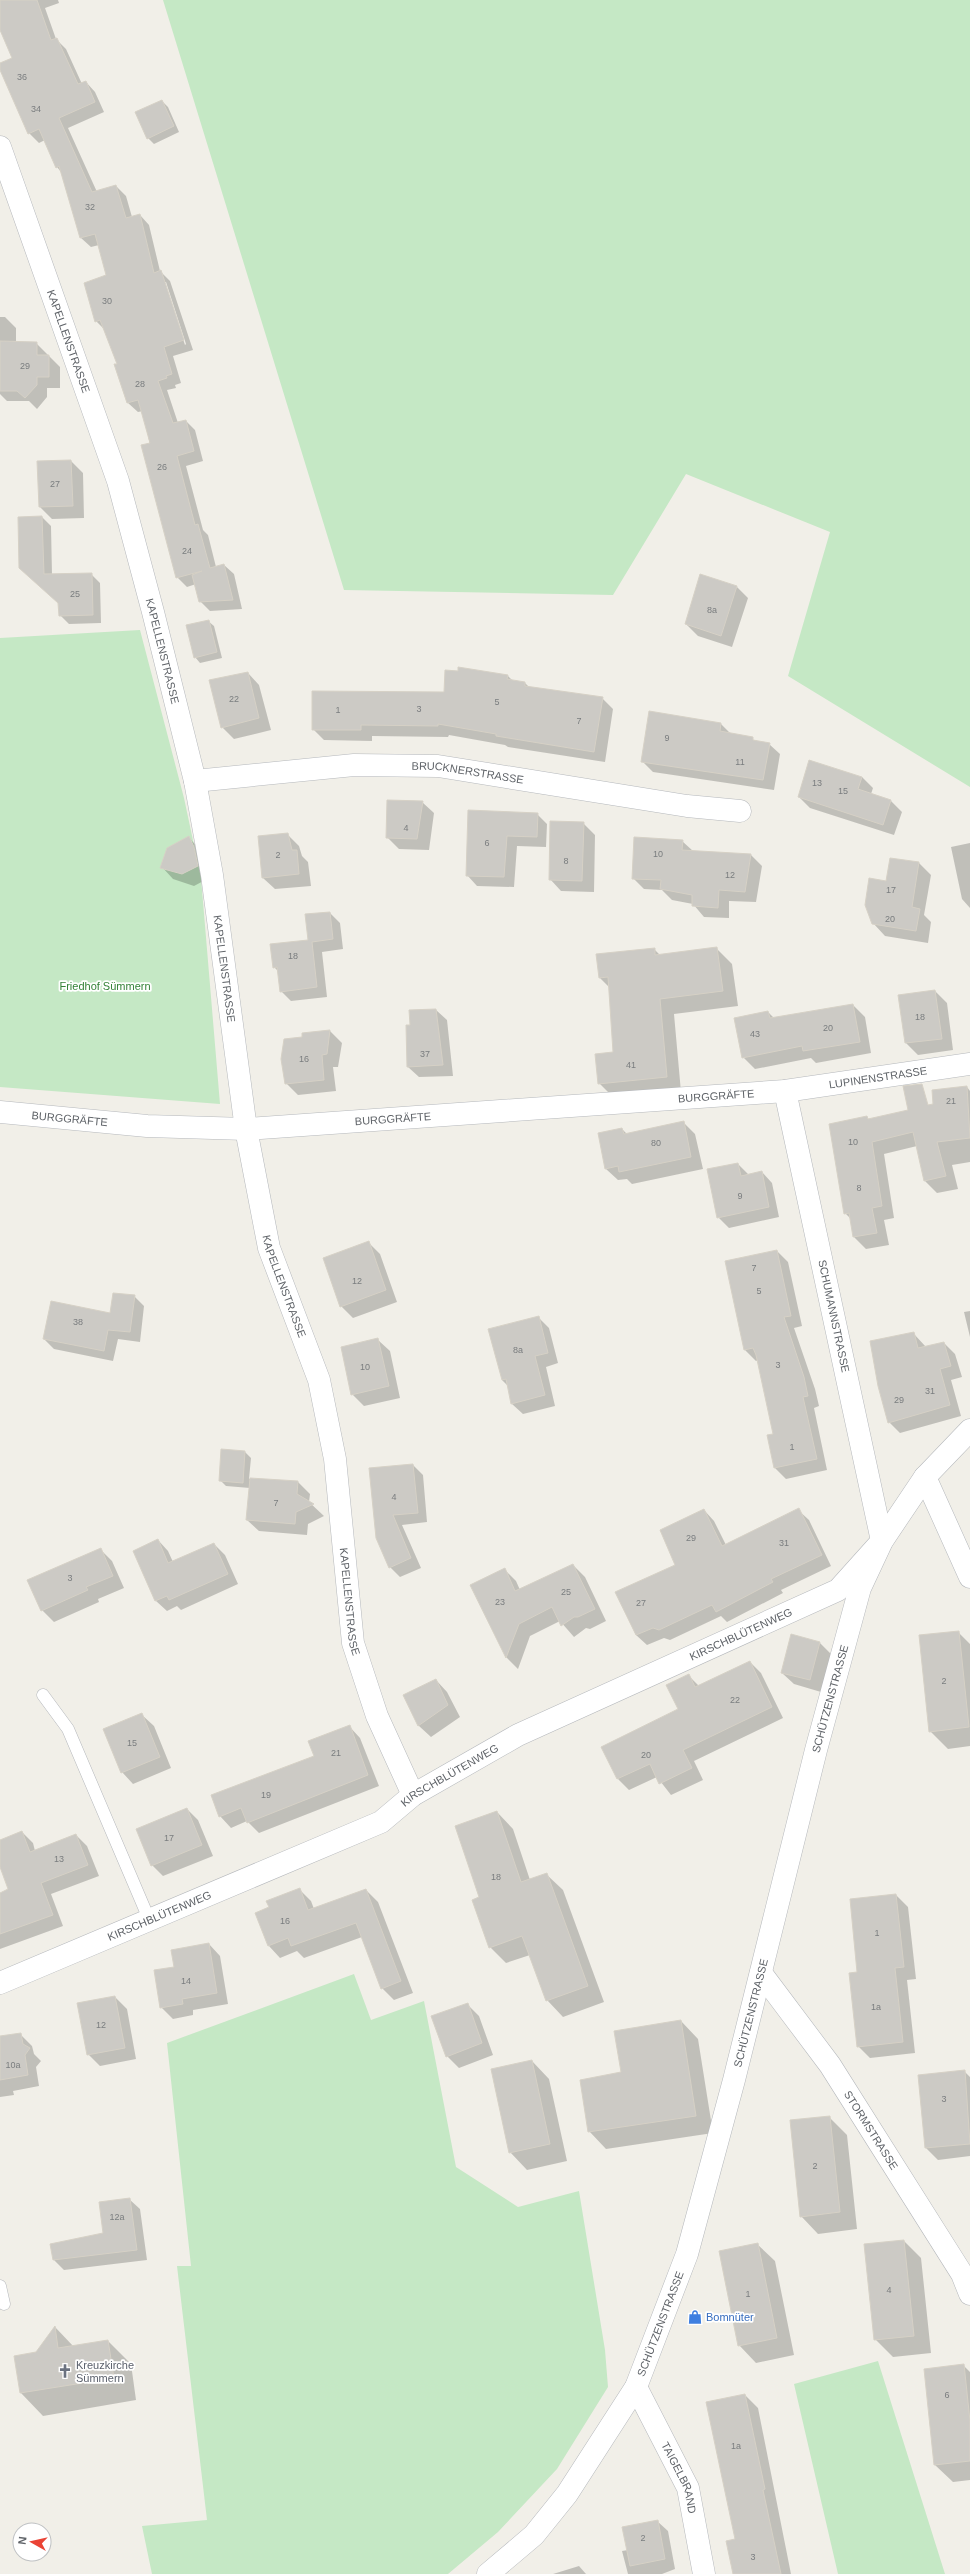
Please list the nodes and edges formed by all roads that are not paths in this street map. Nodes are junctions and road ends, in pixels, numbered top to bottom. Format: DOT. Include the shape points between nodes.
graph roads {
  1 [pos="0,147"];
  2 [pos="195,781"];
  3 [pos="740,811"];
  4 [pos="970,1064"];
  5 [pos="785,1091"];
  6 [pos="0,1112"];
  7 [pos="246,1129"];
  8 [pos="970,1430"];
  9 [pos="925,1477"];
  10 [pos="882,1541"];
  11 [pos="970,1576"];
  12 [pos="43,1695"];
  13 [pos="413,1795"];
  14 [pos="149,1919"];
  15 [pos="761,1973"];
  16 [pos="0,1983"];
  17 [pos="0,2286"];
  18 [pos="970,2294"];
  19 [pos="4,2304"];
  20 [pos="636,2387"];
  21 [pos="488,2574"];
  22 [pos="704,2574"];
  1 -- 2 [label="street, KAPELLENSTRASSE" via="118,481"];
  2 -- 3 [label="street, BRUCKNERSTRASSE" via="354,765 438,766 687,806"];
  2 -- 7 [label="street, KAPELLENSTRASSE" via="229,984"];
  4 -- 5 [label="street, LUPINENSTRASSE"];
  5 -- 7 [label="street, BURGGRÄFTE"];
  5 -- 10 [label="street, SCHUMANNSTRASSE"];
  6 -- 7 [label="street, BURGGRÄFTE" via="147,1126"];
  7 -- 13 [label="street, KAPELLENSTRASSE" via="269,1248 319,1380 332,1444 353,1643 376,1716"];
  8 -- 9 [label="street, SCHÜTZENSTRASSE"];
  9 -- 10 [label="street, SCHÜTZENSTRASSE"];
  9 -- 11 [label="street"];
  10 -- 13 [label="street, KIRSCHBLÜTENWEG" via="838,1590 518,1735"];
  10 -- 15 [label="street, SCHÜTZENSTRASSE" via="860,1588 816,1750"];
  12 -- 14 [label="lane" via="68,1729"];
  13 -- 14 [label="street, KIRSCHBLÜTENWEG" via="382,1822"];
  14 -- 16 [label="street, KIRSCHBLÜTENWEG"];
  15 -- 18 [label="street, STORMSTRASSE" via="830,2065 962,2274"];
  15 -- 20 [label="street, SCHÜTZENSTRASSE" via="687,2254"];
  17 -- 19 [label="lane"];
  20 -- 21 [label="street, SCHÜTZENSTRASSE" via="567,2494 534,2535"];
  20 -- 22 [label="street, TAIGELBRAND" via="688,2488"];
}
